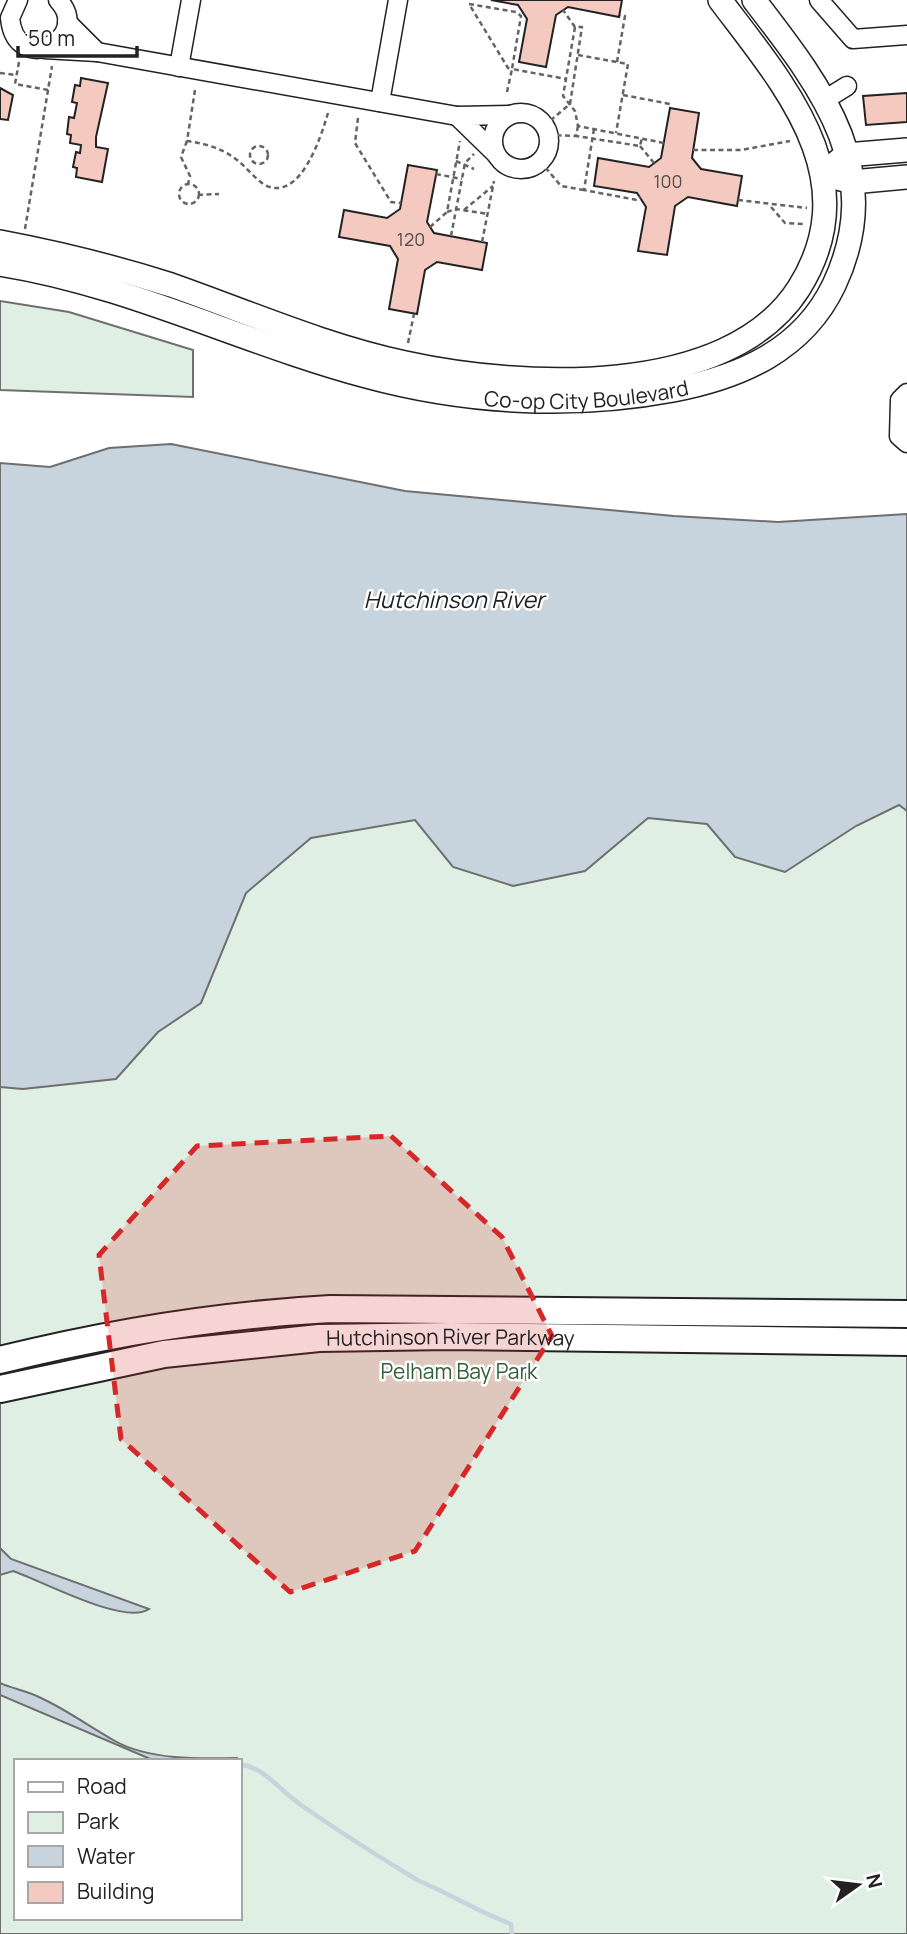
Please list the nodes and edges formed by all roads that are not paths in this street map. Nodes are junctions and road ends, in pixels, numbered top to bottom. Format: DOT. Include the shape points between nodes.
graph roads {
  1 [pos="18,0"];
  2 [pos="58,0"];
  3 [pos="191,0"];
  4 [pos="398,0"];
  5 [pos="720,0"];
  6 [pos="754,0"];
  7 [pos="820,0"];
  8 [pos="67,22"];
  9 [pos="907,35"];
  10 [pos="48,50"];
  11 [pos="97,52"];
  12 [pos="179,66"];
  13 [pos="847,86"];
  14 [pos="826,99"];
  15 [pos="380,102"];
  16 [pos="510,115"];
  17 [pos="457,116"];
  18 [pos="907,150"];
  19 [pos="495,153"];
  20 [pos="846,155"];
  21 [pos="822,174"];
  22 [pos="907,177"];
  23 [pos="852,182"];
  24 [pos="11,253"];
  25 [pos="907,393"];
  26 [pos="907,443"];
  27 [pos="907,1314"];
  28 [pos="907,1342"];
  29 [pos="0,1360"];
  30 [pos="0,1389"];
  1 -- 10 [label="street" via="10,18 15,37 31,48"];
  2 -- 8 [label="street"];
  3 -- 12 [label="street"];
  4 -- 15 [label="street"];
  5 -- 21 [label="main road, Co-op City Boulevard" via="798,107"];
  6 -- 14 [label="main road, Co-op City Boulevard"];
  7 -- 9 [label="street" via="853,39"];
  8 -- 10 [label="street" via="60,40"];
  8 -- 11 [label="street"];
  10 -- 11 [label="street"];
  11 -- 12 [label="street"];
  12 -- 15 [label="street"];
  13 -- 14 [label="street"];
  14 -- 20 [label="main road, Co-op City Boulevard"];
  15 -- 17 [label="street"];
  16 -- 17 [label="street"];
  16 -- 19 [label="street" via="494,132"];
  16 -- 19 [label="street" via="533,116 546,130 548,144 540,161 532,166 513,168"];
  17 -- 19 [label="street"];
  18 -- 20 [label="main road"];
  20 -- 21 [label="main road"];
  20 -- 23 [label="main road, Co-op City Boulevard"];
  21 -- 23 [label="main road"];
  21 -- 24 [label="main road, Co-op City Boulevard" via="824,226 806,276 778,314 730,349 674,367 585,378 485,376 403,363 169,285"];
  22 -- 23 [label="main road"];
  23 -- 24 [label="main road, Co-op City Boulevard" via="854,223 843,267 830,294 791,342 748,369 722,378 618,398 512,400 413,387 327,365"];
  25 -- 26 [label="street" via="900,400 899,436"];
  27 -- 29 [label="highway, Hutchinson River Parkway" via="330,1309 159,1327"];
  28 -- 30 [label="highway, Hutchinson River Parkway" via="319,1338 164,1354"];
}
